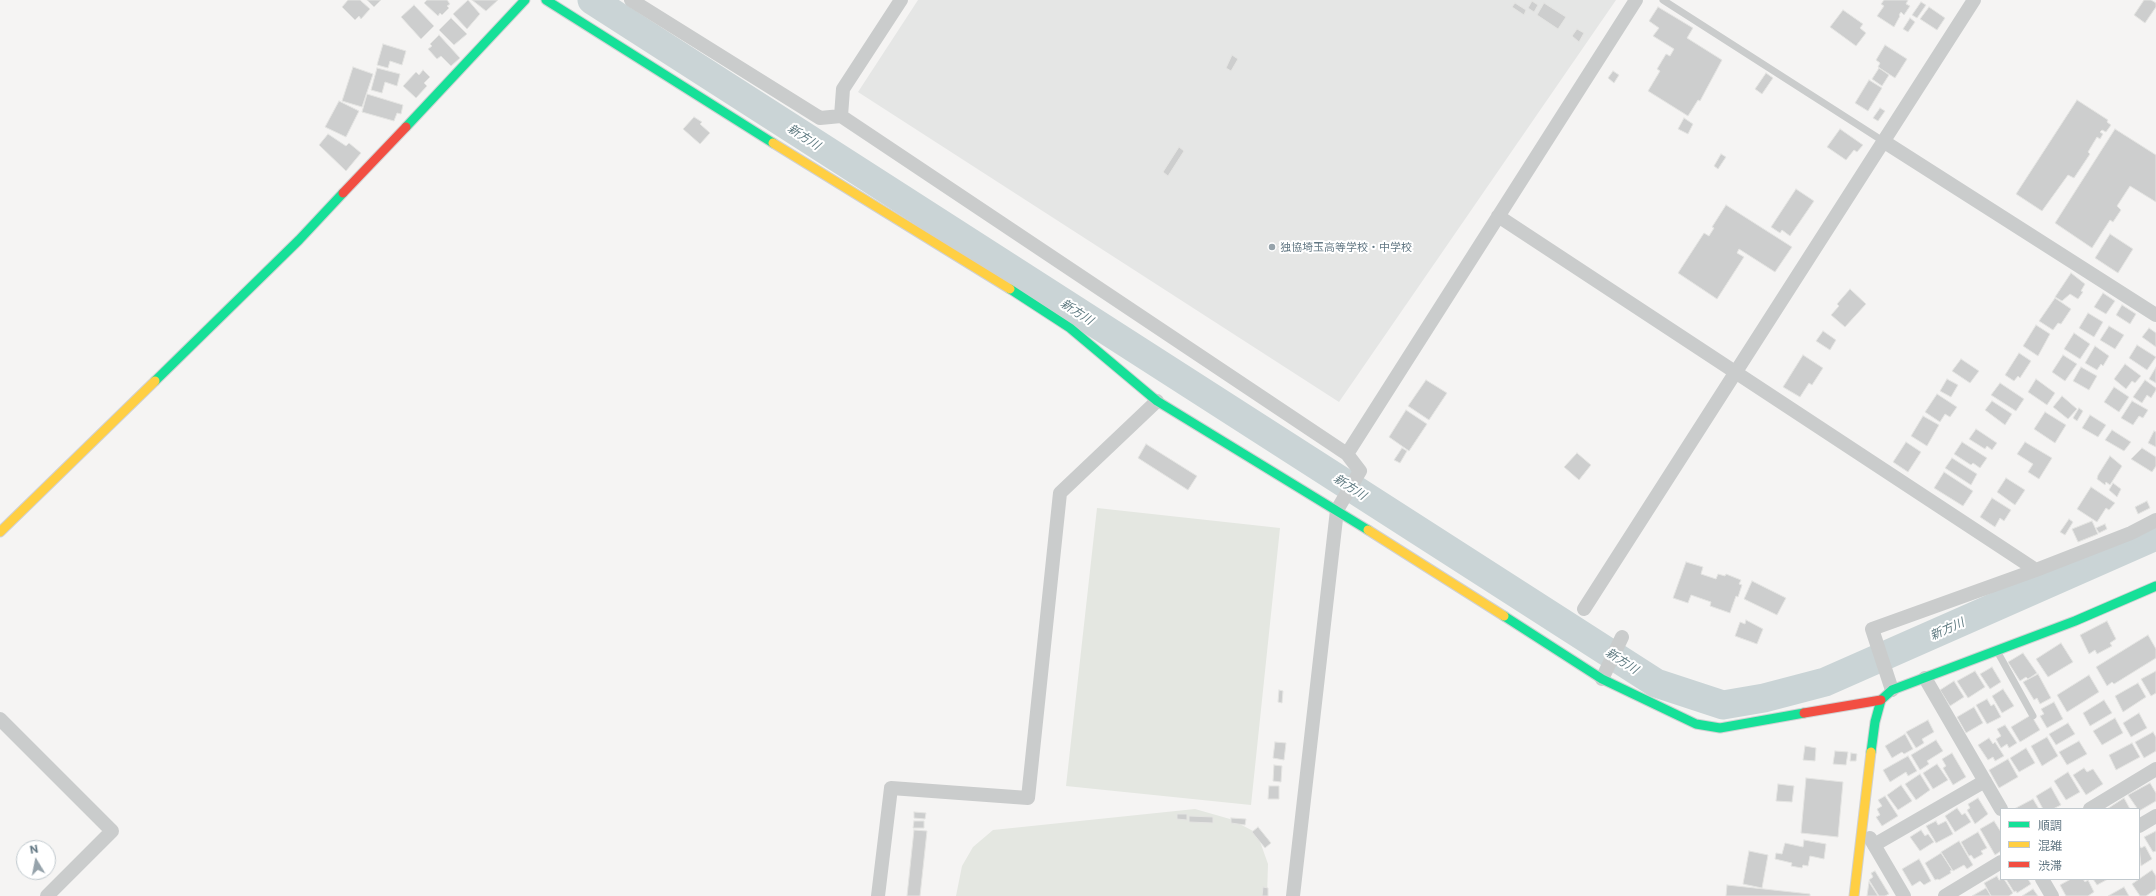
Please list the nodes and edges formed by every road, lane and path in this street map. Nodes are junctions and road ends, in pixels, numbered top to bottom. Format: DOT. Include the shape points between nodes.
graph roads {
  1 [pos="525,0"];
  2 [pos="546,0"];
  3 [pos="630,0"];
  4 [pos="901,0"];
  5 [pos="1636,0"];
  6 [pos="1663,0"];
  7 [pos="1974,0"];
  8 [pos="841,116"];
  9 [pos="1883,141"];
  10 [pos="1498,216"];
  11 [pos="2156,315"];
  12 [pos="1736,371"];
  13 [pos="1157,401"];
  14 [pos="1347,454"];
  15 [pos="1337,510"];
  16 [pos="2156,520"];
  17 [pos="0,532"];
  18 [pos="2036,570"];
  19 [pos="2156,586"];
  20 [pos="1584,610"];
  21 [pos="1622,637"];
  22 [pos="1997,651"];
  23 [pos="1925,678"];
  24 [pos="1602,679"];
  25 [pos="1892,690"];
  26 [pos="1881,700"];
  27 [pos="2033,716"];
  28 [pos="0,718"];
  29 [pos="2156,769"];
  30 [pos="1985,781"];
  31 [pos="2000,808"];
  32 [pos="2092,808"];
  33 [pos="2156,816"];
  34 [pos="2140,825"];
  35 [pos="1862,826"];
  36 [pos="1874,845"];
  37 [pos="2000,863"];
  38 [pos="2046,880"];
  39 [pos="47,896"];
  40 [pos="878,896"];
  41 [pos="1292,896"];
  42 [pos="1854,896"];
  43 [pos="1904,896"];
  44 [pos="1945,896"];
  45 [pos="2052,896"];
  1 -- 17 [label="street" via="299,240"];
  2 -- 13 [label="street" via="1070,328"];
  3 -- 8 [label="street" via="820,118"];
  4 -- 8 [label="street" via="843,89"];
  5 -- 10 [label="street"];
  6 -- 9 [label="lane"];
  7 -- 9 [label="street"];
  8 -- 14 [label="street"];
  9 -- 11 [label="street"];
  9 -- 12 [label="street"];
  10 -- 12 [label="street"];
  10 -- 14 [label="street"];
  12 -- 18 [label="street"];
  12 -- 20 [label="street"];
  13 -- 15 [label="street"];
  13 -- 40 [label="street" via="1060,493 1028,798 891,788"];
  14 -- 15 [label="street" via="1360,472 1343,496"];
  15 -- 24 [label="street"];
  15 -- 41 [label="street"];
  16 -- 18 [label="street" via="2131,533"];
  18 -- 25 [label="street" via="1872,629"];
  19 -- 22 [label="street"];
  21 -- 24 [label="street"];
  22 -- 23 [label="street"];
  22 -- 27 [label="lane"];
  23 -- 25 [label="street"];
  23 -- 30 [label="street"];
  24 -- 26 [label="street" via="1696,724 1720,728"];
  25 -- 26 [label="street"];
  26 -- 35 [label="street" via="1875,722"];
  28 -- 39 [label="street" via="112,831"];
  29 -- 32 [label="street"];
  30 -- 31 [label="street"];
  30 -- 36 [label="street"];
  33 -- 34 [label="street"];
  35 -- 36 [label="street"];
  35 -- 42 [label="street"];
  36 -- 43 [label="street"];
  37 -- 44 [label="street"];
  38 -- 45 [label="street"];
}
